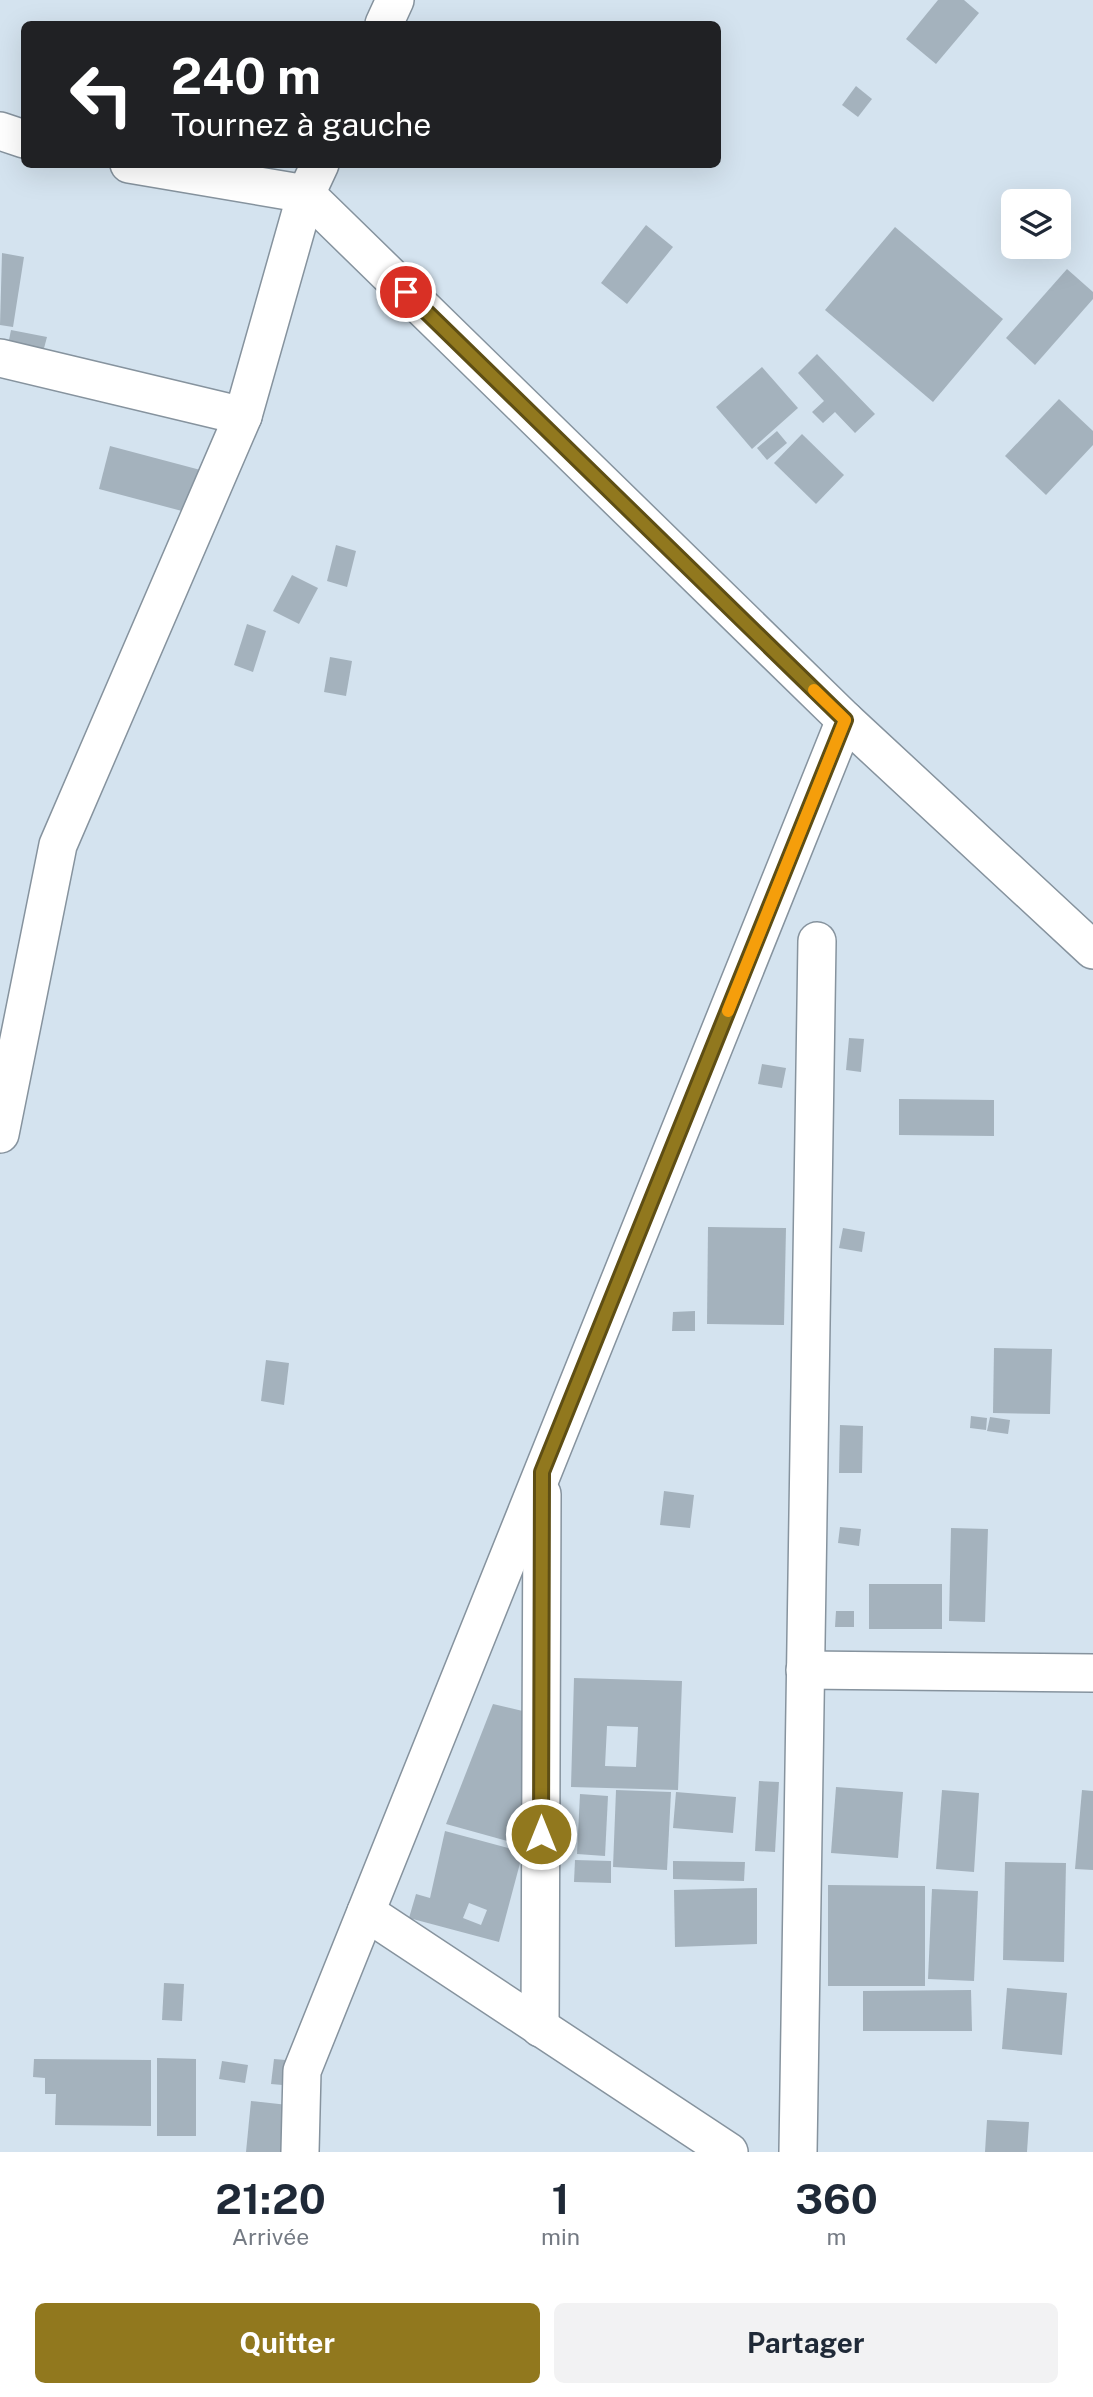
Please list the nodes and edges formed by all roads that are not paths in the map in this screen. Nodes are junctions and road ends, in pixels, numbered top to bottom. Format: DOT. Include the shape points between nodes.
graph roads {
  1 [pos="395,0"];
  2 [pos="385,21"];
  3 [pos="0,131"];
  4 [pos="21,138"];
  5 [pos="178,168"];
  6 [pos="313,179"];
  7 [pos="0,358"];
  8 [pos="243,416"];
  9 [pos="845,720"];
  10 [pos="817,941"];
  11 [pos="1093,950"];
  12 [pos="0,1134"];
  13 [pos="542,1472"];
  14 [pos="806,1670"];
  15 [pos="1093,1673"];
  16 [pos="366,1912"];
  17 [pos="540,2028"];
  18 [pos="300,2152"];
  19 [pos="729,2152"];
  20 [pos="799,2152"];
  1 -- 2 [label="street"];
  3 -- 4 [label="street"];
  5 -- 6 [label="street"];
  6 -- 8 [label="street"];
  6 -- 9 [label="street"];
  7 -- 8 [label="street"];
  8 -- 12 [label="street" via="58,845"];
  9 -- 11 [label="street"];
  9 -- 13 [label="street"];
  10 -- 14 [label="street"];
  13 -- 16 [label="street"];
  13 -- 17 [label="street"];
  14 -- 15 [label="street"];
  14 -- 20 [label="street"];
  16 -- 17 [label="street"];
  16 -- 18 [label="street" via="302,2071"];
  17 -- 19 [label="street"];
}
